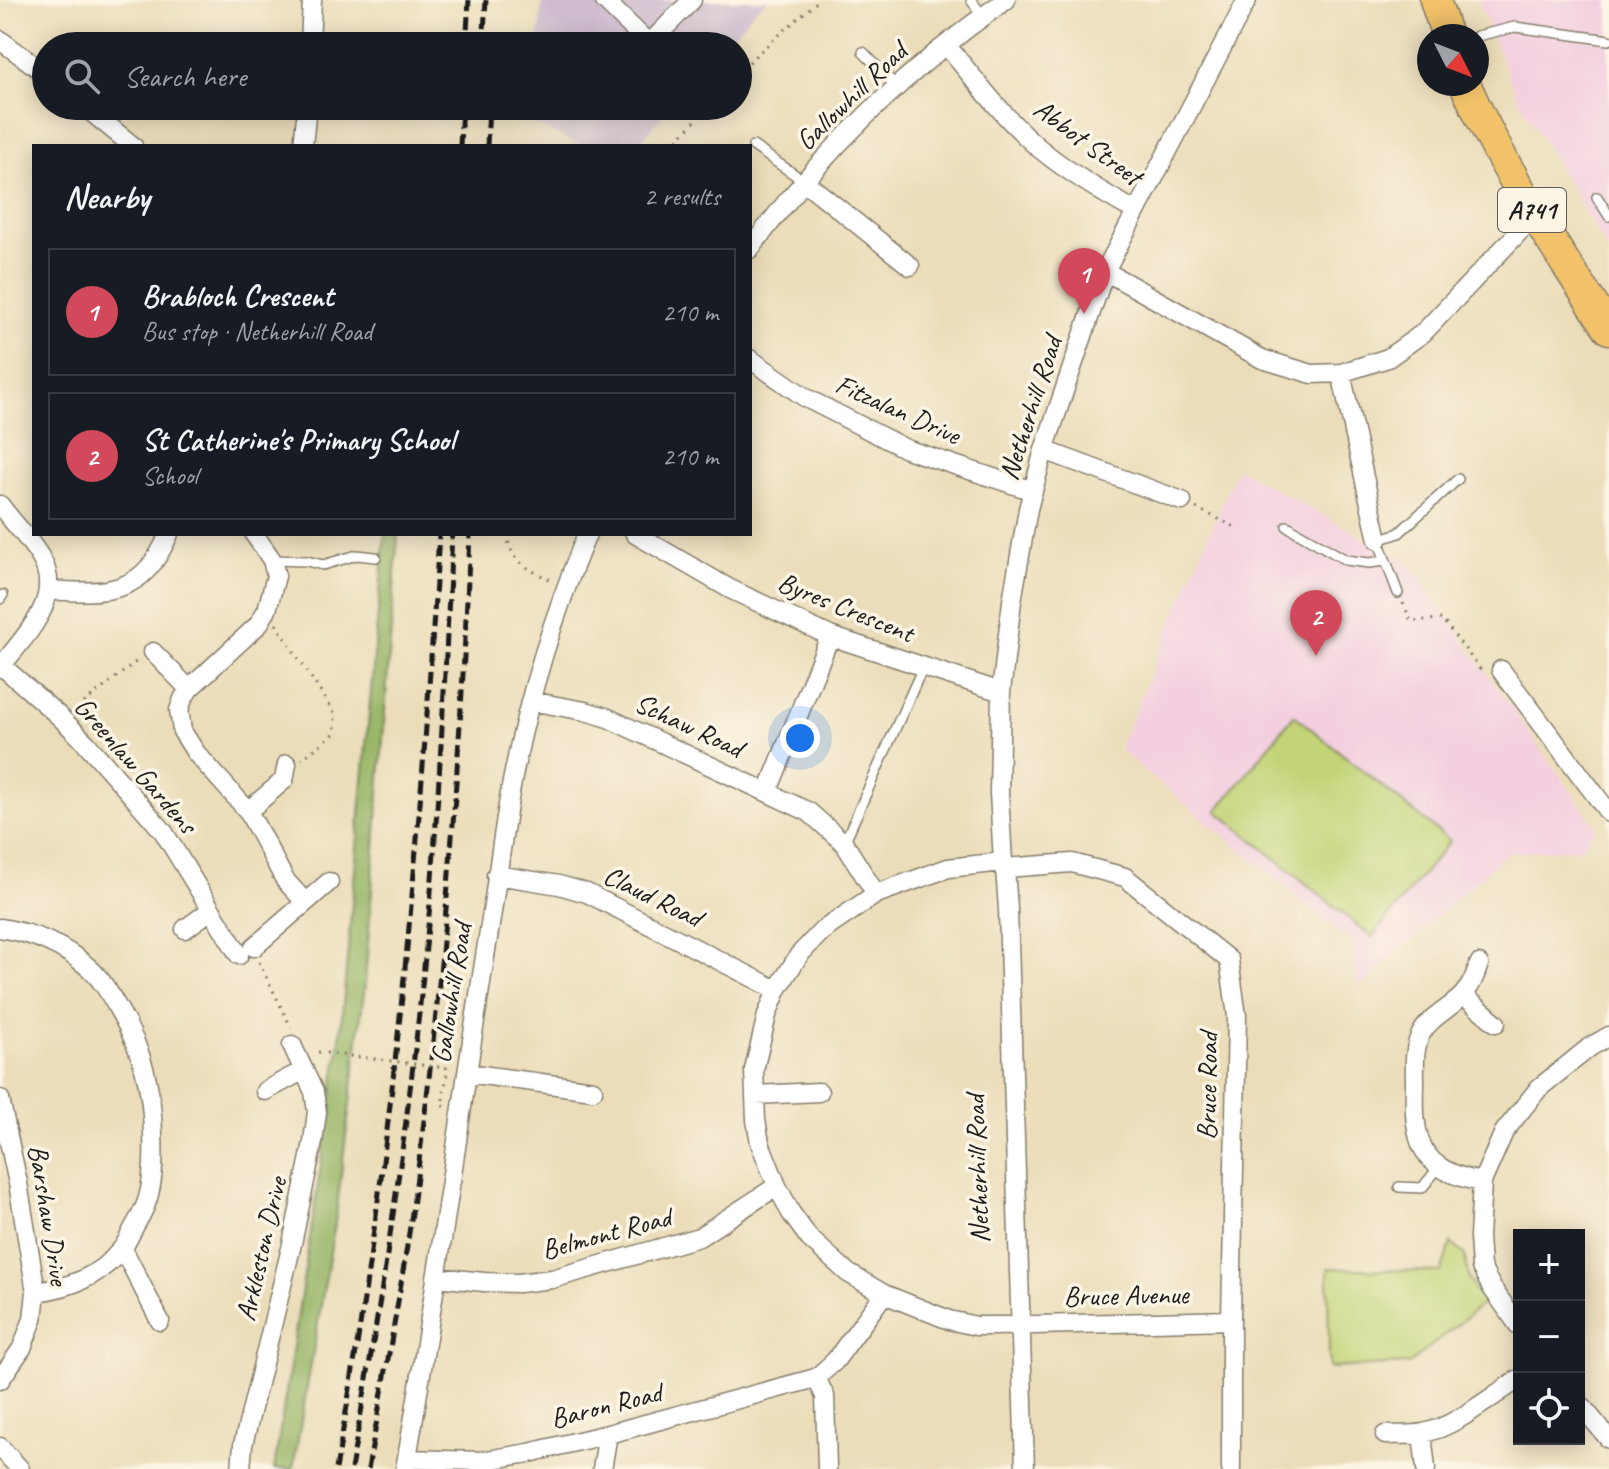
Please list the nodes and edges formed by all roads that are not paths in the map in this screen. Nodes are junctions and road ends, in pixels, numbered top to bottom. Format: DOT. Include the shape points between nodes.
graph roads {
  1 [pos="312,0"];
  2 [pos="692,0"];
  3 [pos="971,0"];
  4 [pos="1006,0"];
  5 [pos="1247,0"];
  6 [pos="1435,0"];
  7 [pos="1453,0"];
  8 [pos="615,3"];
  9 [pos="983,16"];
  10 [pos="1443,24"];
  11 [pos="1461,24"];
  12 [pos="311,32"];
  13 [pos="639,32"];
  14 [pos="661,32"];
  15 [pos="1489,33"];
  16 [pos="0,40"];
  17 [pos="1609,40"];
  18 [pos="946,45"];
  19 [pos="863,52"];
  20 [pos="32,64"];
  21 [pos="896,86"];
  22 [pos="1489,92"];
  23 [pos="1470,96"];
  24 [pos="101,120"];
  25 [pos="306,120"];
  26 [pos="131,144"];
  27 [pos="303,144"];
  28 [pos="753,146"];
  29 [pos="804,181"];
  30 [pos="1597,197"];
  31 [pos="1543,210"];
  32 [pos="1135,211"];
  33 [pos="1609,216"];
  34 [pos="752,246"];
  35 [pos="910,266"];
  36 [pos="1105,271"];
  37 [pos="1609,294"];
  38 [pos="1609,329"];
  39 [pos="752,360"];
  40 [pos="1341,373"];
  41 [pos="1044,450"];
  42 [pos="1458,479"];
  43 [pos="1033,491"];
  44 [pos="1182,501"];
  45 [pos="0,505"];
  46 [pos="1287,526"];
  47 [pos="168,536"];
  48 [pos="255,536"];
  49 [pos="586,536"];
  50 [pos="638,536"];
  51 [pos="1378,540"];
  52 [pos="376,557"];
  53 [pos="272,560"];
  54 [pos="1385,561"];
  55 [pos="49,590"];
  56 [pos="1398,593"];
  57 [pos="830,636"];
  58 [pos="153,652"];
  59 [pos="1,667"];
  60 [pos="923,667"];
  61 [pos="1495,675"];
  62 [pos="189,689"];
  63 [pos="1001,692"];
  64 [pos="530,701"];
  65 [pos="287,764"];
  66 [pos="768,791"];
  67 [pos="248,811"];
  68 [pos="1609,813"];
  69 [pos="844,843"];
  70 [pos="1004,865"];
  71 [pos="496,875"];
  72 [pos="329,882"];
  73 [pos="876,894"];
  74 [pos="305,902"];
  75 [pos="211,910"];
  76 [pos="0,928"];
  77 [pos="185,929"];
  78 [pos="1479,964"];
  79 [pos="777,990"];
  80 [pos="1463,995"];
  81 [pos="1496,1023"];
  82 [pos="1609,1036"];
  83 [pos="292,1045"];
  84 [pos="304,1070"];
  85 [pos="467,1073"];
  86 [pos="593,1090"];
  87 [pos="265,1091"];
  88 [pos="819,1092"];
  89 [pos="755,1095"];
  90 [pos="0,1099"];
  91 [pos="1439,1167"];
  92 [pos="0,1170"];
  93 [pos="1482,1182"];
  94 [pos="18,1183"];
  95 [pos="777,1186"];
  96 [pos="1399,1187"];
  97 [pos="123,1249"];
  98 [pos="436,1277"];
  99 [pos="36,1292"];
  100 [pos="884,1294"];
  101 [pos="1513,1318"];
  102 [pos="1231,1320"];
  103 [pos="160,1321"];
  104 [pos="1016,1325"];
  105 [pos="816,1378"];
  106 [pos="0,1380"];
  107 [pos="1513,1383"];
  108 [pos="1585,1410"];
  109 [pos="608,1434"];
  110 [pos="1422,1434"];
  111 [pos="1385,1435"];
  112 [pos="1609,1439"];
  113 [pos="0,1447"];
  114 [pos="406,1464"];
  115 [pos="20,1469"];
  116 [pos="239,1469"];
  117 [pos="602,1469"];
  118 [pos="827,1469"];
  119 [pos="1013,1469"];
  120 [pos="1025,1469"];
  121 [pos="1231,1469"];
  122 [pos="1426,1469"];
  1 -- 12 [label="street"];
  2 -- 14 [label="street"];
  3 -- 9 [label="lane"];
  4 -- 9 [label="street, Gallowhill Road"];
  5 -- 32 [label="street, Netherhill Road"];
  6 -- 10 [label="main road"];
  7 -- 11 [label="main road"];
  8 -- 13 [label="street"];
  9 -- 18 [label="street, Gallowhill Road"];
  15 -- 17 [label="lane" via="1515,27"];
  16 -- 20 [label="street"];
  18 -- 21 [label="street, Gallowhill Road"];
  18 -- 32 [label="street, Abbot Street" via="1034,144"];
  19 -- 21 [label="lane"];
  21 -- 29 [label="street, Gallowhill Road"];
  22 -- 31 [label="main road, A741"];
  23 -- 31 [label="main road, A741" via="1484,126"];
  24 -- 26 [label="street"];
  25 -- 27 [label="street"];
  28 -- 29 [label="lane"];
  29 -- 34 [label="street, Gallowhill Road"];
  29 -- 35 [label="street"];
  30 -- 33 [label="lane"];
  31 -- 37 [label="main road, A741"];
  31 -- 38 [label="main road, A741"];
  31 -- 40 [label="street" via="1423,333 1388,358"];
  32 -- 36 [label="street, Netherhill Road"];
  36 -- 40 [label="street" via="1262,359 1312,374"];
  36 -- 41 [label="street, Netherhill Road"];
  39 -- 43 [label="street, Fitzalan Drive" via="806,398 906,449"];
  40 -- 51 [label="street"];
  41 -- 43 [label="street, Netherhill Road"];
  41 -- 44 [label="street"];
  42 -- 51 [label="lane" via="1399,533"];
  43 -- 63 [label="street, Netherhill Road"];
  45 -- 55 [label="street" via="41,559"];
  46 -- 54 [label="lane" via="1346,560"];
  47 -- 55 [label="street" via="156,560 130,584 90,593"];
  48 -- 53 [label="street"];
  49 -- 64 [label="street, Gallowhill Road"];
  50 -- 57 [label="street, Byres Crescent" via="730,589"];
  51 -- 54 [label="lane"];
  52 -- 53 [label="lane" via="357,555 323,565"];
  53 -- 62 [label="street" via="276,576 258,625"];
  54 -- 56 [label="lane"];
  55 -- 59 [label="street" via="41,615"];
  57 -- 60 [label="street, Byres Crescent"];
  57 -- 66 [label="street"];
  58 -- 62 [label="street"];
  59 -- 75 [label="street, Greenlaw Gardens" via="86,743 163,831"];
  60 -- 63 [label="street, Byres Crescent"];
  60 -- 69 [label="lane"];
  61 -- 68 [label="street"];
  62 -- 67 [label="street" via="179,710 182,731"];
  63 -- 70 [label="street, Netherhill Road"];
  64 -- 66 [label="street, Schaw Road" via="606,717"];
  64 -- 71 [label="street, Gallowhill Road"];
  65 -- 67 [label="street" via="284,780"];
  66 -- 69 [label="street, Schaw Road" via="809,812"];
  67 -- 74 [label="street" via="285,880"];
  69 -- 73 [label="street, Schaw Road"];
  70 -- 73 [label="street, Bruce Road" via="948,868"];
  70 -- 102 [label="street, Bruce Road" via="1072,863 1125,877 1229,960 1237,1016"];
  70 -- 104 [label="street, Netherhill Road" via="997,911"];
  71 -- 79 [label="street, Claud Road" via="587,893"];
  71 -- 85 [label="street, Gallowhill Road"];
  72 -- 74 [label="street"];
  73 -- 79 [label="street, Bruce Road" via="822,931"];
  74 -- 75 [label="street, Greenlaw Gardens" via="246,951"];
  75 -- 77 [label="street"];
  76 -- 97 [label="street" via="38,936 91,969 133,1034 153,1102 154,1156 147,1203"];
  78 -- 80 [label="street"];
  79 -- 89 [label="street, Bruce Road" via="754,1070"];
  80 -- 81 [label="street"];
  80 -- 91 [label="street" via="1421,1033 1416,1051 1417,1136"];
  82 -- 93 [label="street" via="1539,1088 1504,1132"];
  83 -- 84 [label="street, Arkleston Drive"];
  84 -- 87 [label="street"];
  84 -- 116 [label="street, Arkleston Drive" via="317,1112 313,1142"];
  85 -- 86 [label="street"];
  85 -- 98 [label="street, Gallowhill Road"];
  88 -- 89 [label="street"];
  89 -- 95 [label="street, Bruce Avenue" via="760,1143"];
  90 -- 94 [label="street, Barshaw Drive"];
  91 -- 93 [label="street"];
  91 -- 96 [label="lane" via="1422,1188"];
  92 -- 94 [label="street"];
  93 -- 101 [label="street" via="1481,1267"];
  94 -- 99 [label="street, Barshaw Drive"];
  95 -- 98 [label="street, Belmont Road" via="699,1237 552,1279 518,1283"];
  95 -- 100 [label="street, Bruce Avenue" via="809,1238 848,1273"];
  97 -- 99 [label="street" via="77,1284"];
  97 -- 103 [label="street"];
  98 -- 114 [label="street, Gallowhill Road"];
  99 -- 106 [label="street, Barshaw Drive" via="22,1348"];
  100 -- 104 [label="street, Bruce Avenue" via="949,1320"];
  100 -- 105 [label="street" via="835,1361"];
  102 -- 104 [label="street, Bruce Avenue"];
  102 -- 121 [label="street, Bruce Road"];
  104 -- 119 [label="street, Netherhill Road"];
  104 -- 120 [label="street, Netherhill Road"];
  105 -- 109 [label="street, Baron Road"];
  105 -- 118 [label="street" via="825,1396"];
  107 -- 110 [label="street" via="1458,1419"];
  108 -- 112 [label="street"];
  109 -- 114 [label="street, Baron Road" via="481,1461"];
  109 -- 117 [label="street"];
  110 -- 111 [label="street"];
  110 -- 122 [label="street"];
  113 -- 115 [label="street"];
}
